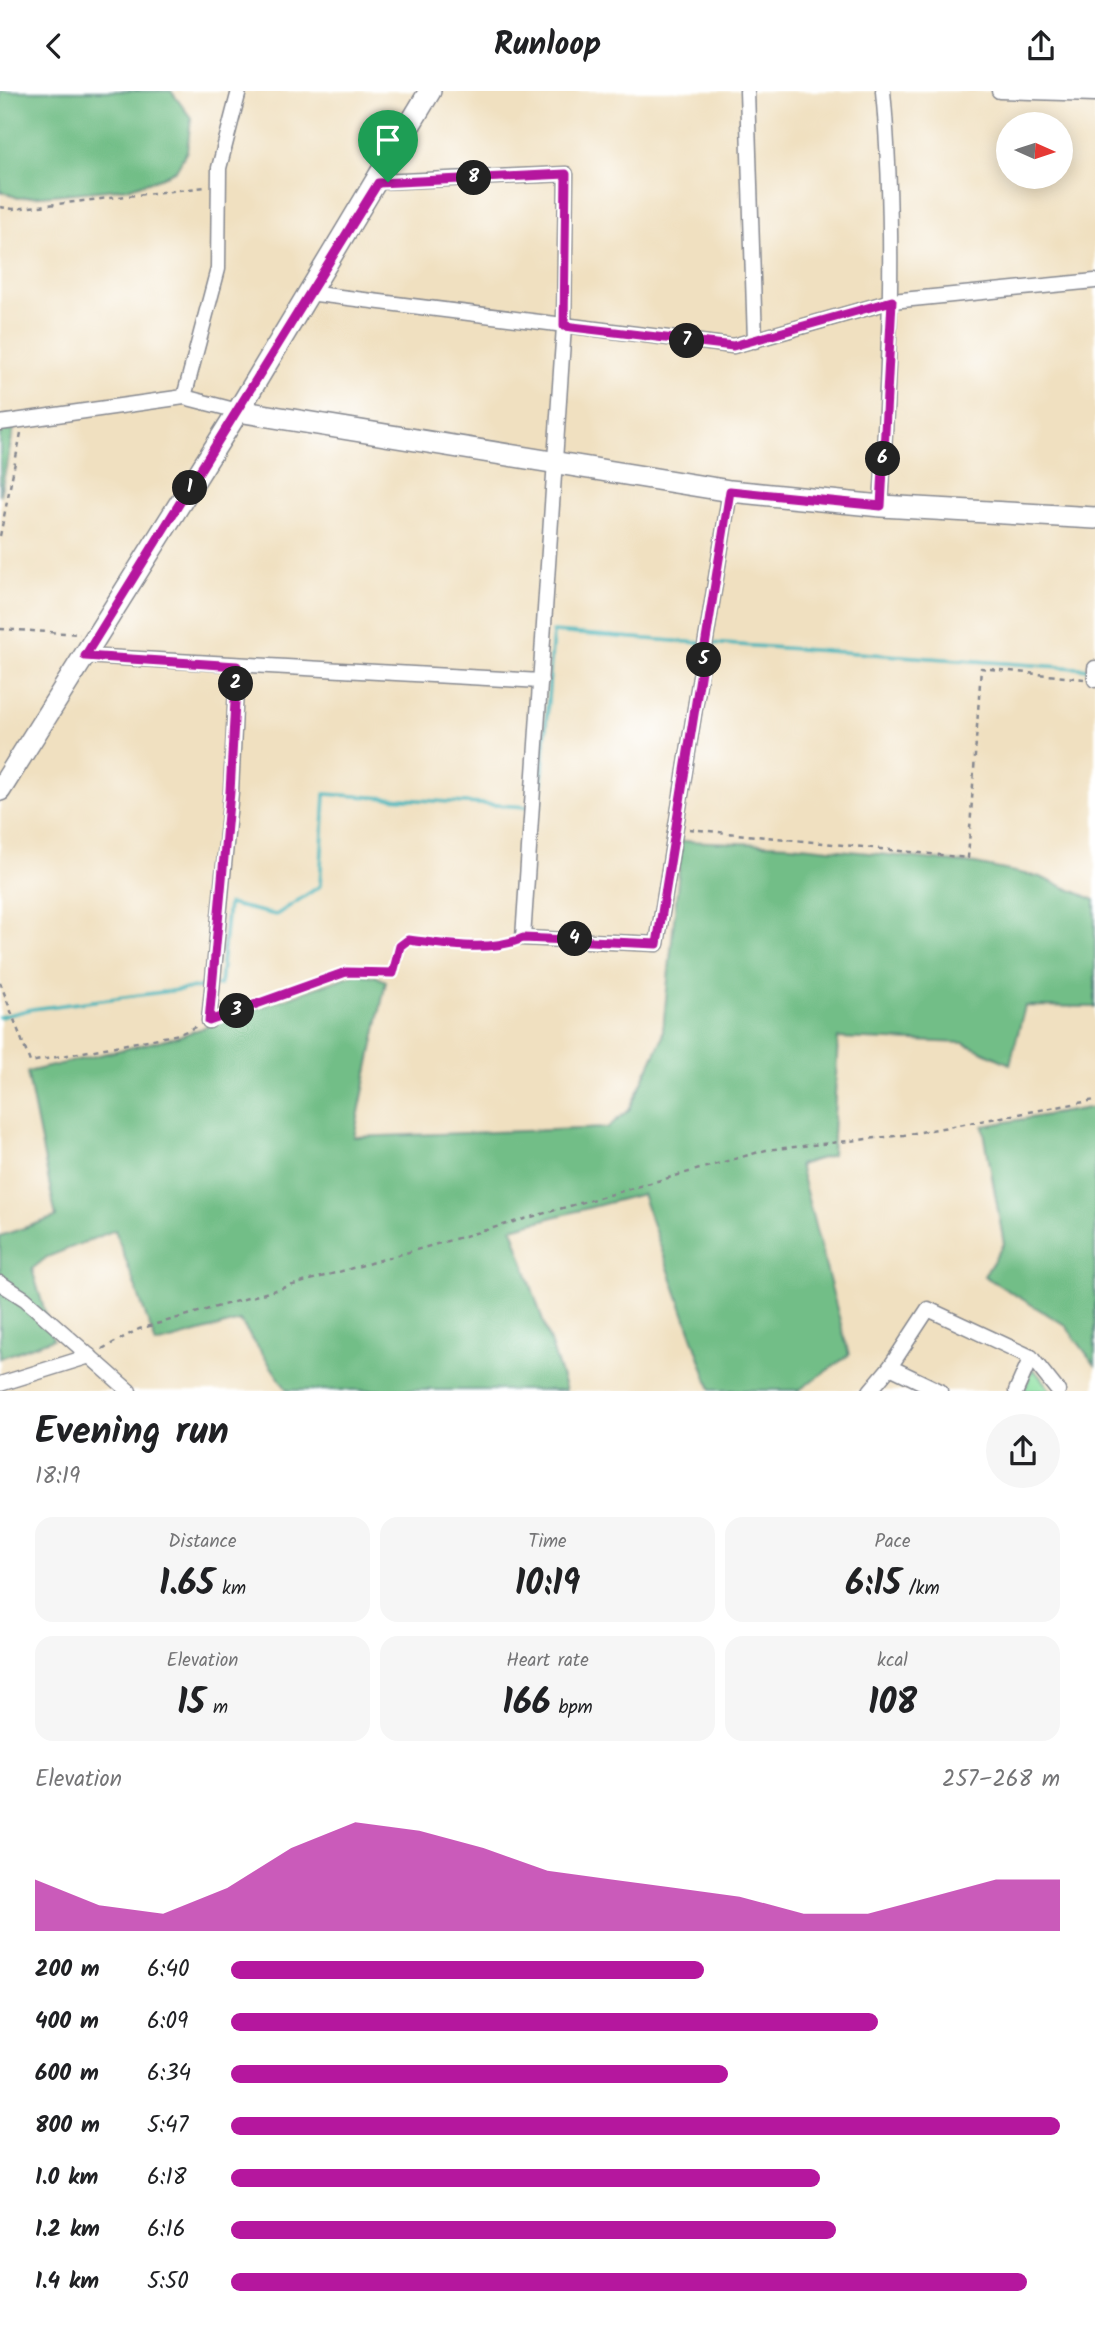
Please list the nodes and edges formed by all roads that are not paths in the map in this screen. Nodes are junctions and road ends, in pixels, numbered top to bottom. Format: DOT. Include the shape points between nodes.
graph roads {
  1 [pos="239,91"];
  2 [pos="430,91"];
  3 [pos="747,91"];
  4 [pos="883,91"];
  5 [pos="999,91"];
  6 [pos="1095,94"];
  7 [pos="378,183"];
  8 [pos="1095,281"];
  9 [pos="308,293"];
  10 [pos="892,301"];
  11 [pos="564,326"];
  12 [pos="755,341"];
  13 [pos="184,397"];
  14 [pos="238,411"];
  15 [pos="0,423"];
  16 [pos="556,463"];
  17 [pos="730,491"];
  18 [pos="881,506"];
  19 [pos="1095,518"];
  20 [pos="85,656"];
  21 [pos="237,666"];
  22 [pos="1095,668"];
  23 [pos="1095,680"];
  24 [pos="541,681"];
  25 [pos="0,790"];
  26 [pos="209,1021"];
  27 [pos="0,1283"];
  28 [pos="90,1356"];
  29 [pos="1031,1357"];
  30 [pos="890,1367"];
  31 [pos="0,1384"];
  32 [pos="125,1390"];
  33 [pos="870,1391"];
  34 [pos="940,1391"];
  35 [pos="1016,1391"];
  36 [pos="1058,1391"];
  1 -- 13 [label="street" via="217,187 218,269"];
  2 -- 7 [label="street"];
  3 -- 12 [label="street"];
  4 -- 10 [label="street"];
  5 -- 6 [label="street"];
  7 -- 9 [label="street"];
  7 -- 11 [label="street" via="566,174"];
  8 -- 10 [label="street"];
  9 -- 11 [label="street"];
  9 -- 14 [label="street"];
  10 -- 12 [label="street"];
  10 -- 18 [label="street"];
  11 -- 12 [label="street" via="733,346"];
  11 -- 16 [label="street"];
  13 -- 14 [label="street"];
  13 -- 15 [label="street"];
  14 -- 16 [label="street"];
  14 -- 20 [label="street"];
  16 -- 17 [label="street"];
  16 -- 24 [label="street"];
  17 -- 18 [label="street"];
  17 -- 24 [label="street" via="657,944 523,938"];
  18 -- 19 [label="street"];
  20 -- 21 [label="street"];
  20 -- 25 [label="street"];
  21 -- 24 [label="street"];
  21 -- 26 [label="street"];
  22 -- 23 [label="street"];
  27 -- 28 [label="street"];
  28 -- 31 [label="street"];
  28 -- 32 [label="street"];
  29 -- 30 [label="street" via="928,1309"];
  29 -- 35 [label="street"];
  29 -- 36 [label="street"];
  30 -- 33 [label="street"];
  30 -- 34 [label="street"];
}
